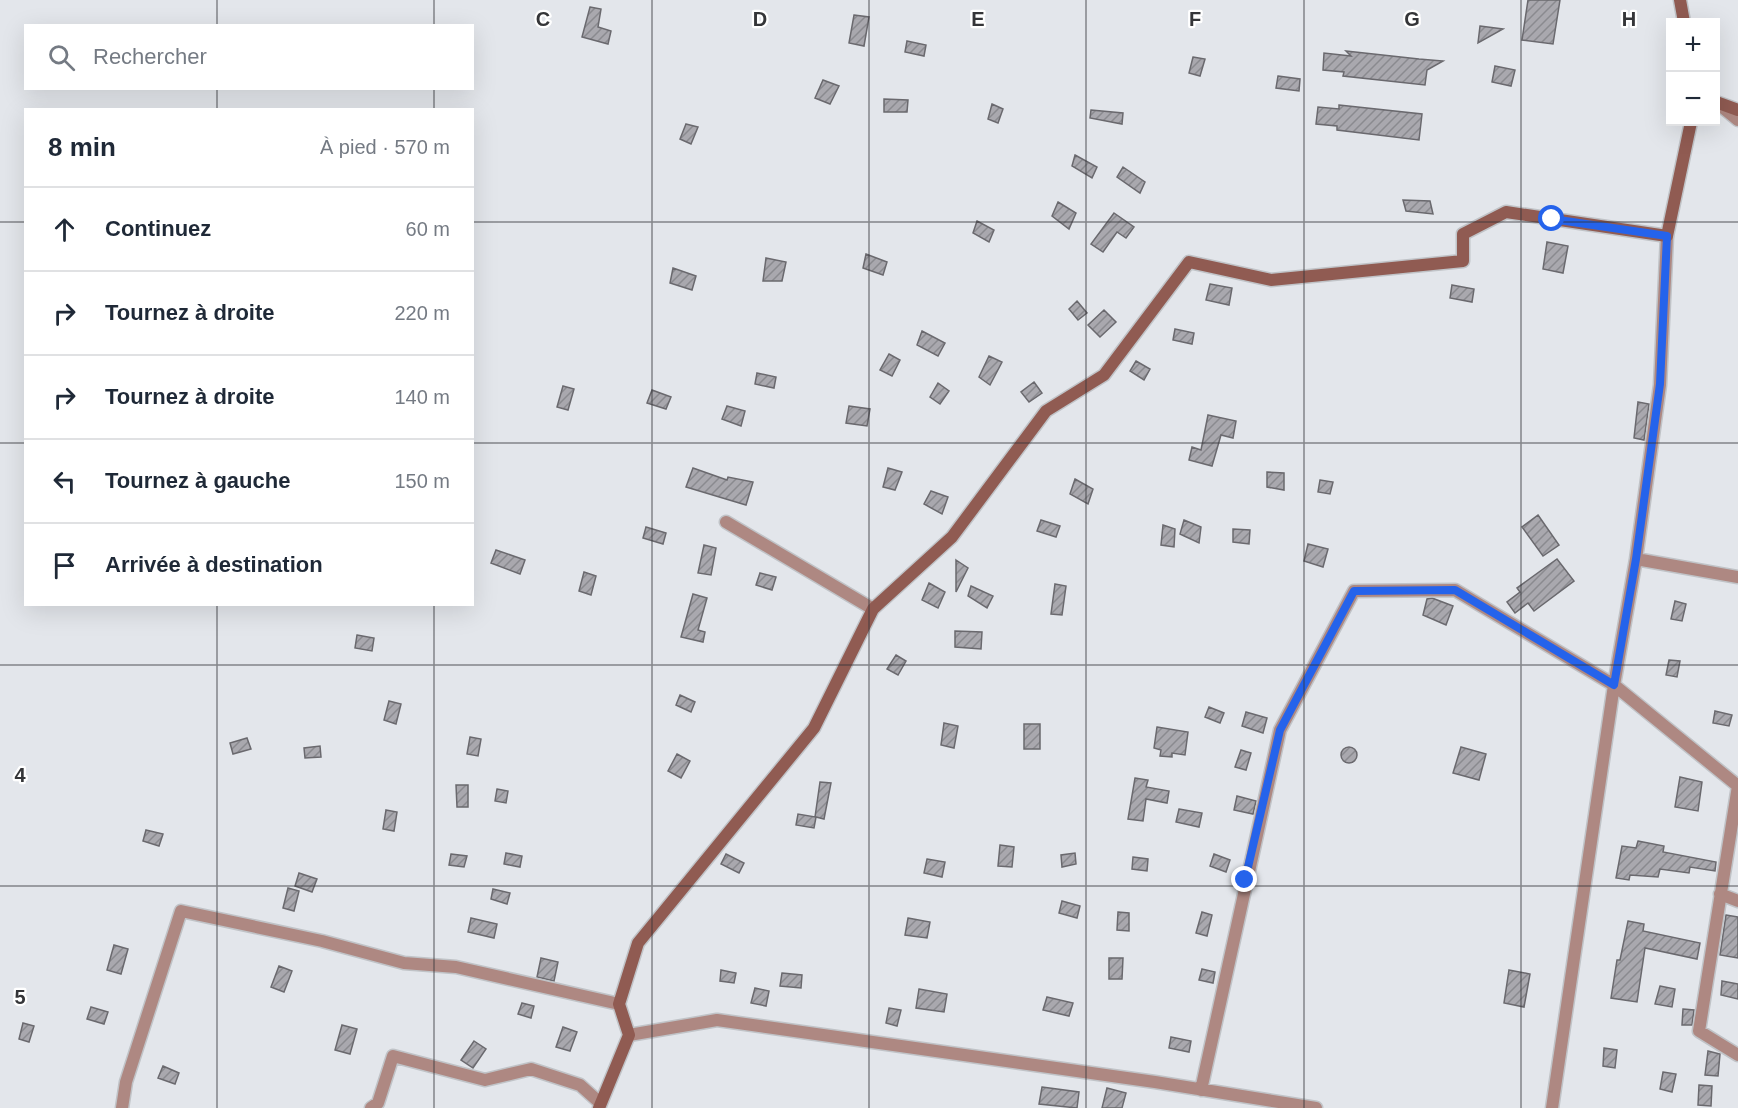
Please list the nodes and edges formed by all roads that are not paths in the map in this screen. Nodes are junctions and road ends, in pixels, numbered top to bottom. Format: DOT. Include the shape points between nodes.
graph roads {
  1 [pos="1680,0"];
  2 [pos="1683,18"];
  3 [pos="1720,105"];
  4 [pos="1720,106"];
  5 [pos="1738,110"];
  6 [pos="1738,120"];
  7 [pos="1691,126"];
  8 [pos="1667,236"];
  9 [pos="726,522"];
  10 [pos="1636,559"];
  11 [pos="1738,577"];
  12 [pos="873,609"];
  13 [pos="1614,685"];
  14 [pos="1720,894"];
  15 [pos="1738,901"];
  16 [pos="619,1004"];
  17 [pos="629,1035"];
  18 [pos="1738,1055"];
  19 [pos="1201,1090"];
  20 [pos="599,1105"];
  21 [pos="122,1108"];
  22 [pos="371,1108"];
  23 [pos="1316,1108"];
  24 [pos="1552,1108"];
  1 -- 2 [label="street"];
  3 -- 5 [label="street"];
  4 -- 6 [label="street"];
  7 -- 8 [label="street"];
  8 -- 10 [label="street" via="1660,384"];
  8 -- 12 [label="street" via="1506,212 1463,234 1463,261 1271,280 1189,262 1104,375 1046,411 952,537"];
  9 -- 12 [label="street"];
  10 -- 11 [label="street"];
  10 -- 13 [label="street"];
  12 -- 16 [label="street" via="814,728 638,943"];
  13 -- 14 [label="street" via="1738,786"];
  13 -- 19 [label="street" via="1455,590 1354,591 1280,730"];
  13 -- 24 [label="street"];
  14 -- 15 [label="street"];
  14 -- 18 [label="street" via="1699,1031"];
  16 -- 17 [label="street"];
  16 -- 21 [label="street" via="456,967 404,963 181,911 126,1082"];
  17 -- 19 [label="street" via="717,1020"];
  17 -- 20 [label="street"];
  19 -- 23 [label="street"];
  20 -- 22 [label="street" via="580,1085 531,1069 485,1080 393,1056 378,1103"];
}
